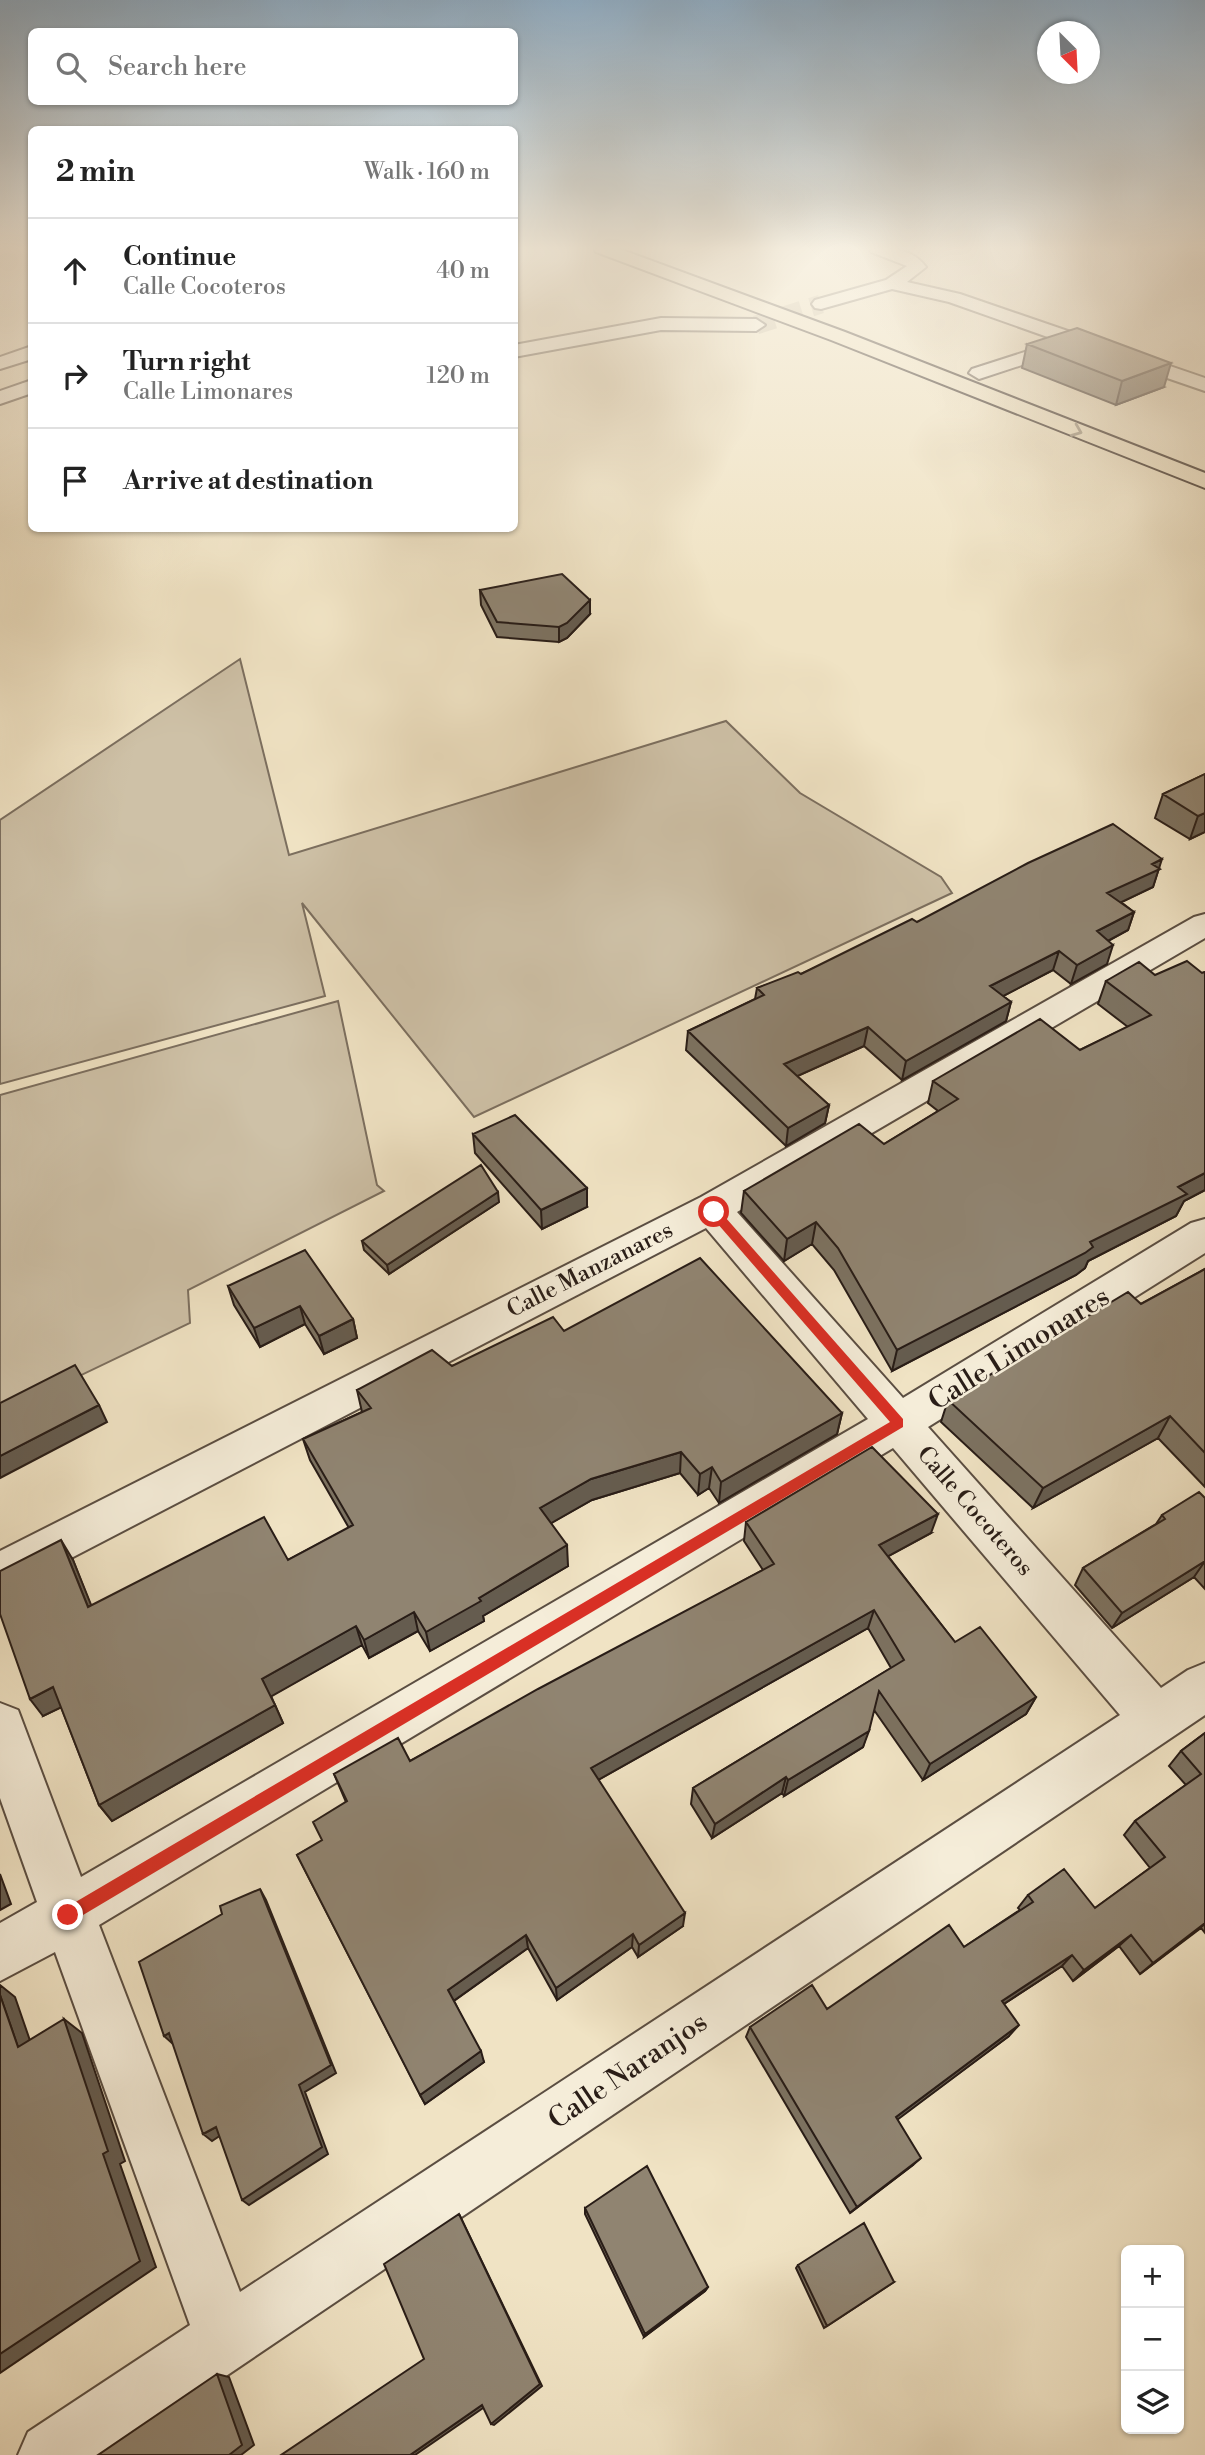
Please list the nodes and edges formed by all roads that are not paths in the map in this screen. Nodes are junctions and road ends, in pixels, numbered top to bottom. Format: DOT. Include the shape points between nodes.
graph roads {
  1 [pos="903,363"];
  2 [pos="952,363"];
  3 [pos="1011,363"];
  4 [pos="1141,363"];
  5 [pos="979,373"];
  6 [pos="1205,386"];
  7 [pos="28,388"];
  8 [pos="0,398"];
  9 [pos="1104,421"];
  10 [pos="1205,481"];
  11 [pos="1205,924"];
  12 [pos="714,1207"];
  13 [pos="1205,1234"];
  14 [pos="898,1423"];
  15 [pos="0,1574"];
  16 [pos="1205,1687"];
  17 [pos="1157,1720"];
  18 [pos="0,1727"];
  19 [pos="68,1915"];
  20 [pos="0,1954"];
  21 [pos="226,2338"];
  22 [pos="51,2455"];
  1 -- 10 [label="main road, one-way"];
  2 -- 5 [label="main road"];
  3 -- 5 [label="street"];
  4 -- 6 [label="street"];
  5 -- 9 [label="main road"];
  7 -- 8 [label="street"];
  11 -- 12 [label="street, Calle Manzanares"];
  12 -- 14 [label="street, Calle Cocoteros"];
  12 -- 15 [label="street, Calle Manzanares"];
  13 -- 14 [label="street, Calle Limonares"];
  14 -- 17 [label="street, Calle Cocoteros"];
  14 -- 19 [label="street, Calle Limonares"];
  16 -- 17 [label="street, Calle Naranjos"];
  17 -- 21 [label="street, Calle Naranjos"];
  18 -- 19 [label="street"];
  19 -- 20 [label="street, Calle Limonares"];
  19 -- 21 [label="street"];
  21 -- 22 [label="street, Calle Naranjos"];
}
